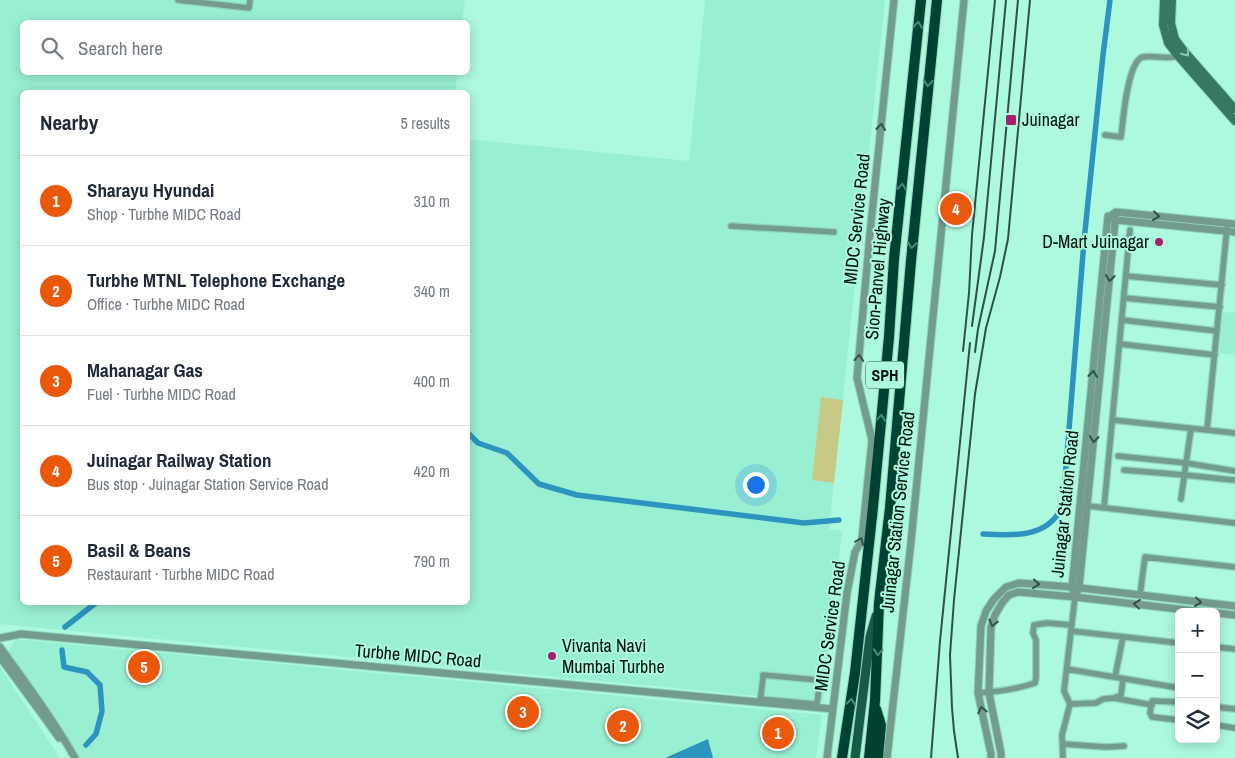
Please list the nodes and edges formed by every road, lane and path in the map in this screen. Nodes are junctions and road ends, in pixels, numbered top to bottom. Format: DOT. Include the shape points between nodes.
graph roads {
  1 [pos="178,0"];
  2 [pos="250,0"];
  3 [pos="894,0"];
  4 [pos="921,0"];
  5 [pos="937,0"];
  6 [pos="964,0"];
  7 [pos="1168,4"];
  8 [pos="1178,56"];
  9 [pos="1235,109"];
  10 [pos="1235,121"];
  11 [pos="1104,135"];
  12 [pos="1116,212"];
  13 [pos="1108,216"];
  14 [pos="1116,220"];
  15 [pos="1231,223"];
  16 [pos="731,226"];
  17 [pos="1130,230"];
  18 [pos="834,232"];
  19 [pos="1231,232"];
  20 [pos="1126,276"];
  21 [pos="1222,285"];
  22 [pos="1124,298"];
  23 [pos="1220,307"];
  24 [pos="1122,320"];
  25 [pos="1217,330"];
  26 [pos="1120,344"];
  27 [pos="1215,355"];
  28 [pos="1112,420"];
  29 [pos="1191,429"];
  30 [pos="1207,430"];
  31 [pos="1235,433"];
  32 [pos="876,440"];
  33 [pos="1118,456"];
  34 [pos="1186,463"];
  35 [pos="1124,470"];
  36 [pos="1235,471"];
  37 [pos="1185,475"];
  38 [pos="1233,480"];
  39 [pos="1181,499"];
  40 [pos="1084,506"];
  41 [pos="1104,508"];
  42 [pos="1235,523"];
  43 [pos="1235,567"];
  44 [pos="1075,588"];
  45 [pos="1140,595"];
  46 [pos="1074,597"];
  47 [pos="880,603"];
  48 [pos="1235,606"];
  49 [pos="1175,609"];
  50 [pos="1220,614"];
  51 [pos="1235,616"];
  52 [pos="1071,628"];
  53 [pos="1122,637"];
  54 [pos="0,638"];
  55 [pos="1175,643"];
  56 [pos="0,647"];
  57 [pos="1220,648"];
  58 [pos="1235,650"];
  59 [pos="0,657"];
  60 [pos="1067,669"];
  61 [pos="1116,677"];
  62 [pos="1123,679"];
  63 [pos="1175,687"];
  64 [pos="978,693"];
  65 [pos="989,693"];
  66 [pos="1114,698"];
  67 [pos="760,701"];
  68 [pos="1175,702"];
  69 [pos="1070,704"];
  70 [pos="1152,705"];
  71 [pos="1220,707"];
  72 [pos="833,709"];
  73 [pos="1235,709"];
  74 [pos="1175,720"];
  75 [pos="1220,726"];
  76 [pos="1235,728"];
  77 [pos="876,733"];
  78 [pos="1063,744"];
  79 [pos="1124,746"];
  80 [pos="843,755"];
  81 [pos="70,758"];
  82 [pos="76,758"];
  83 [pos="827,758"];
  84 [pos="855,758"];
  85 [pos="869,758"];
  86 [pos="878,758"];
  87 [pos="887,758"];
  88 [pos="991,758"];
  89 [pos="1001,758"];
  90 [pos="1063,758"];
  1 -- 2 [label="street" via="249,8"];
  32 -- 3 [label="street, MIDC Service Road, one-way" via="857,378"];
  32 -- 4 [label="highway, Sion-Panvel Highway / SPH, one-way"];
  5 -- 47 [label="highway, Sion-Panvel Highway / SPH, one-way"];
  6 -- 87 [label="street, Juinagar Station Service Road"];
  7 -- 8 [label="main road" via="1163,25 1168,43"];
  7 -- 9 [label="main road, one-way" via="1175,39"];
  8 -- 10 [label="main road"];
  8 -- 11 [label="street" via="1144,57 1137,61 1126,96 1121,137"];
  12 -- 13 [label="street"];
  12 -- 14 [label="street, Juinagar Station Road"];
  12 -- 15 [label="street, one-way"];
  13 -- 14 [label="street"];
  40 -- 13 [label="street, Juinagar Station Road, one-way"];
  14 -- 19 [label="street"];
  14 -- 40 [label="street, Juinagar Station Road, one-way"];
  15 -- 19 [label="street"];
  16 -- 18 [label="street"];
  17 -- 20 [label="street"];
  19 -- 21 [label="street"];
  20 -- 21 [label="street"];
  20 -- 22 [label="street"];
  21 -- 23 [label="street"];
  22 -- 23 [label="street"];
  22 -- 24 [label="street"];
  23 -- 25 [label="street"];
  24 -- 25 [label="street"];
  24 -- 26 [label="street"];
  25 -- 27 [label="street"];
  26 -- 27 [label="street"];
  26 -- 28 [label="street"];
  27 -- 30 [label="street"];
  28 -- 29 [label="street"];
  28 -- 41 [label="street"];
  29 -- 30 [label="street"];
  29 -- 34 [label="street"];
  30 -- 31 [label="street"];
  72 -- 32 [label="street, MIDC Service Road, one-way" via="847,593 855,552 862,538"];
  80 -- 32 [label="highway, Sion-Panvel Highway / SPH, one-way" via="856,664"];
  33 -- 34 [label="street"];
  34 -- 36 [label="street"];
  34 -- 37 [label="street"];
  35 -- 37 [label="street"];
  37 -- 38 [label="street"];
  37 -- 39 [label="street"];
  40 -- 41 [label="street"];
  40 -- 44 [label="street, Juinagar Station Road"];
  41 -- 42 [label="street"];
  43 -- 45 [label="street" via="1144,557"];
  44 -- 45 [label="street"];
  44 -- 46 [label="street, Juinagar Station Road"];
  64 -- 44 [label="street, one-way" via="981,626 994,598 1006,587 1018,583"];
  45 -- 48 [label="street, one-way"];
  49 -- 46 [label="street, one-way"];
  46 -- 52 [label="street"];
  46 -- 65 [label="street, one-way" via="1018,592 1009,595 991,627"];
  47 -- 77 [label="highway, SPH, one-way"];
  47 -- 84 [label="main road" via="870,637"];
  50 -- 51 [label="street"];
  52 -- 53 [label="street"];
  52 -- 60 [label="street"];
  52 -- 65 [label="street" via="1048,622 1034,624 1035,683"];
  53 -- 55 [label="street"];
  53 -- 61 [label="street"];
  54 -- 67 [label="street, Turbhe MIDC Road" via="21,634"];
  56 -- 82 [label="street"];
  57 -- 58 [label="street"];
  59 -- 81 [label="street" via="44,716"];
  60 -- 61 [label="street"];
  60 -- 69 [label="street" via="1064,691"];
  61 -- 62 [label="street"];
  62 -- 63 [label="street"];
  62 -- 66 [label="street" via="1121,695"];
  64 -- 65 [label="street"];
  88 -- 64 [label="street, one-way"];
  65 -- 89 [label="street"];
  66 -- 69 [label="street" via="1096,703"];
  66 -- 70 [label="street"];
  67 -- 67 [label="street" via="763,676 820,682 817,703 814,704"];
  67 -- 72 [label="street, Turbhe MIDC Road"];
  68 -- 70 [label="street" via="1152,701"];
  69 -- 78 [label="street"];
  70 -- 74 [label="street" via="1152,717"];
  71 -- 73 [label="street"];
  72 -- 83 [label="street, MIDC Service Road"];
  75 -- 76 [label="street"];
  77 -- 85 [label="highway, SPH"];
  77 -- 86 [label="highway"];
  78 -- 79 [label="street"];
  78 -- 90 [label="street"];
}
